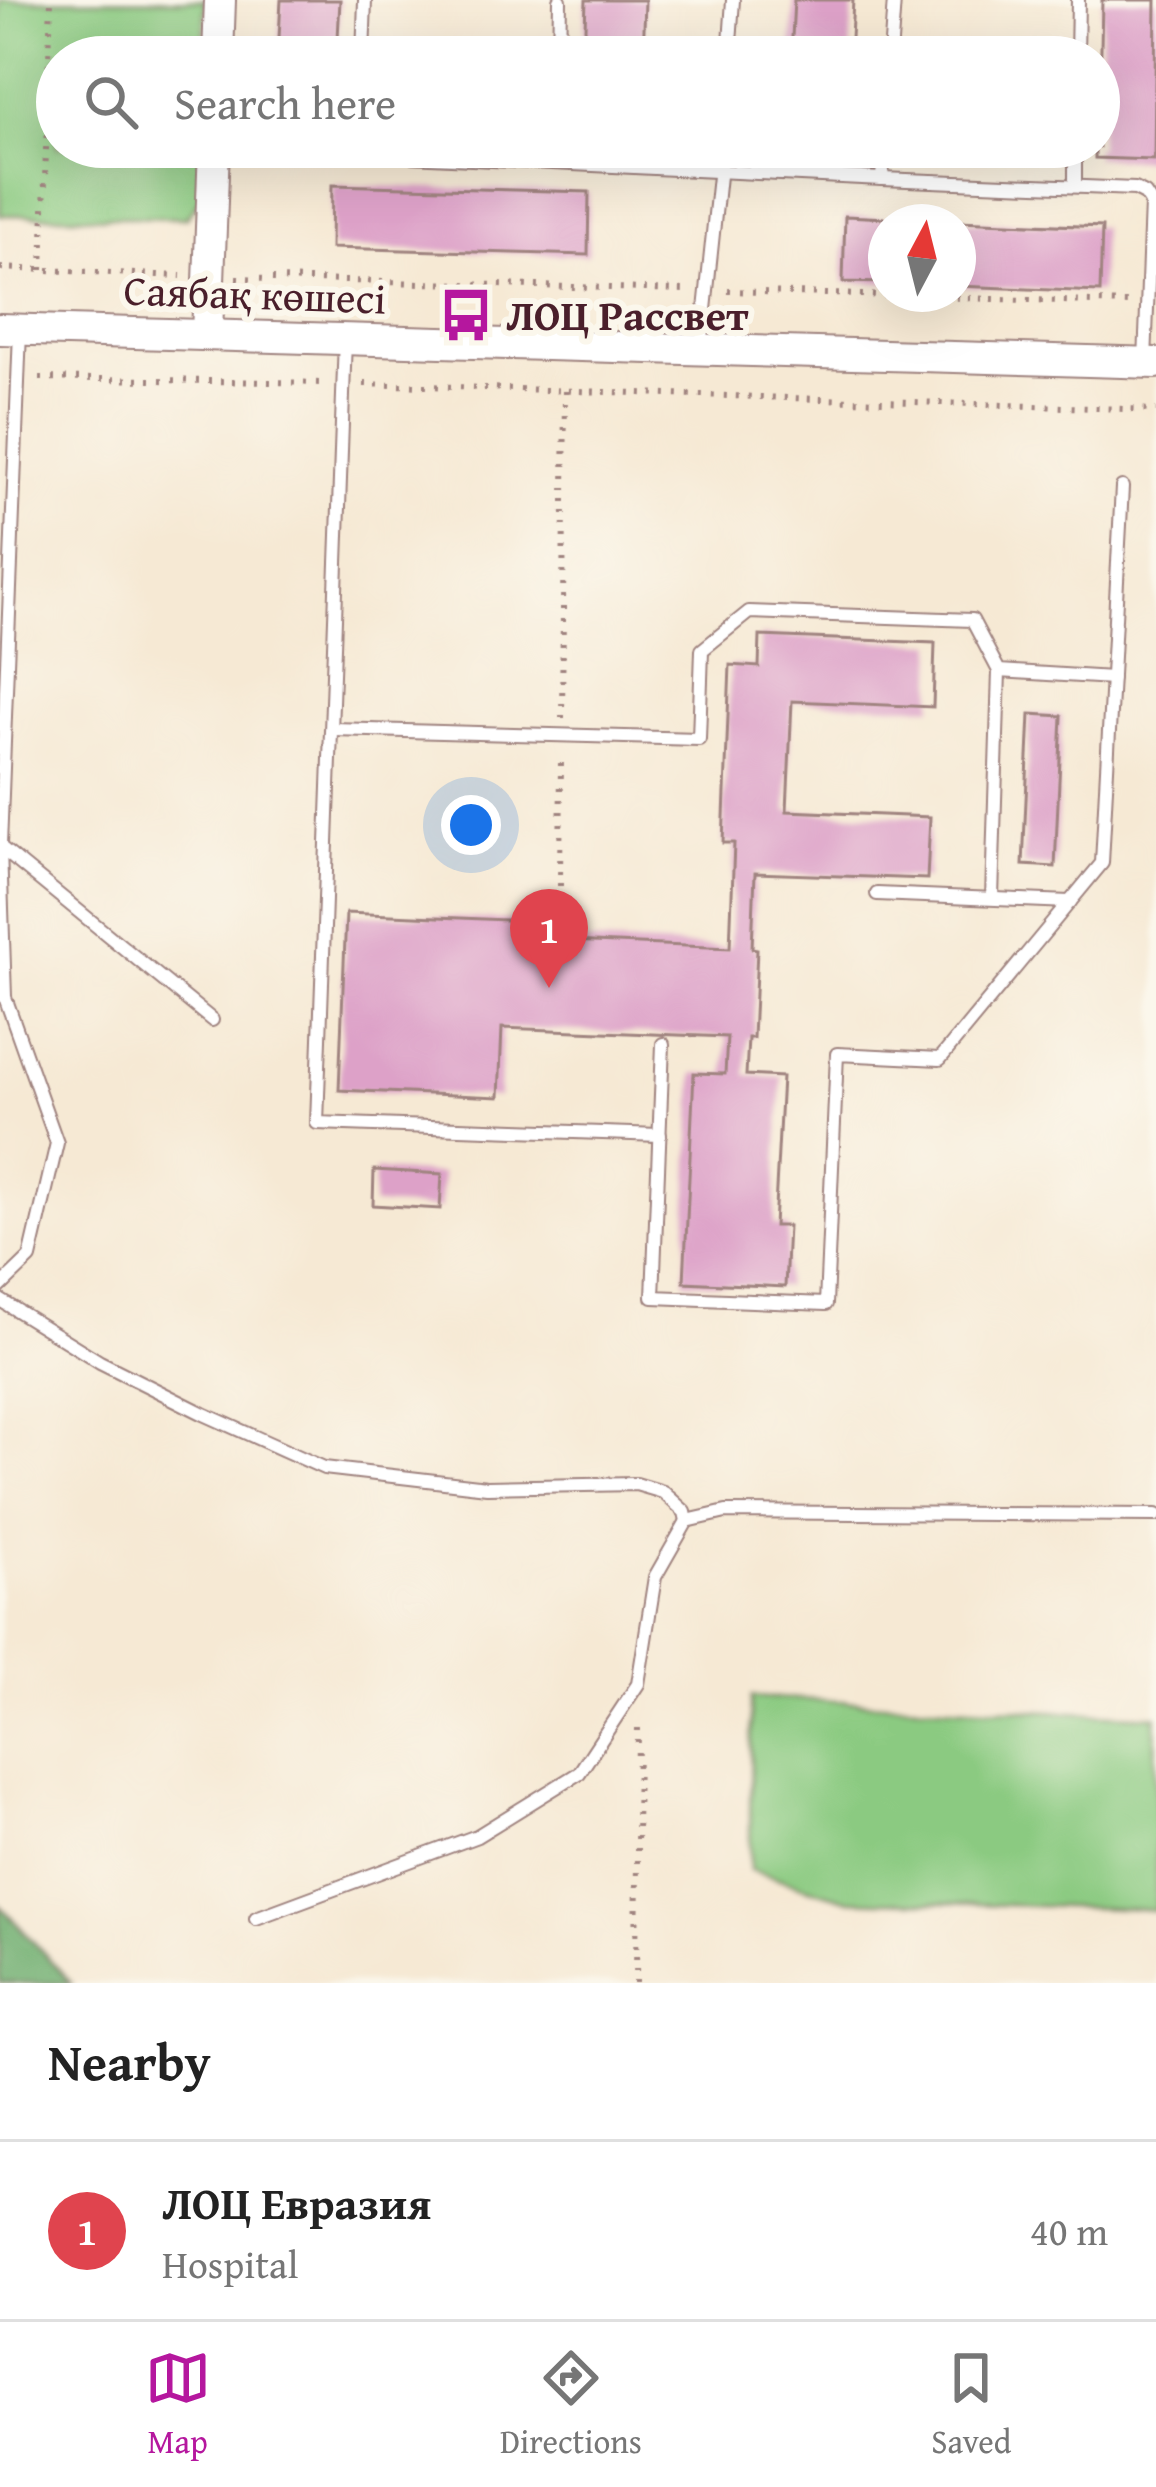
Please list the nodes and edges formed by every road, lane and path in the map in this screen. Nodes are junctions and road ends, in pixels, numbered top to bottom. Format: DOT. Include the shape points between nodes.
graph roads {
  1 [pos="51,0"];
  2 [pos="220,0"];
  3 [pos="365,0"];
  4 [pos="560,0"];
  5 [pos="734,0"];
  6 [pos="894,0"];
  7 [pos="1078,0"];
  8 [pos="50,36"];
  9 [pos="219,36"];
  10 [pos="364,36"];
  11 [pos="559,36"];
  12 [pos="731,36"];
  13 [pos="891,36"];
  14 [pos="1077,36"];
  15 [pos="45,168"];
  16 [pos="213,168"];
  17 [pos="638,168"];
  18 [pos="720,168"];
  19 [pos="883,168"];
  20 [pos="1075,168"];
  21 [pos="719,173"];
  22 [pos="882,178"];
  23 [pos="1075,185"];
  24 [pos="0,268"];
  25 [pos="42,270"];
  26 [pos="209,277"];
  27 [pos="706,291"];
  28 [pos="1147,304"];
  29 [pos="10,329"];
  30 [pos="206,334"];
  31 [pos="345,338"];
  32 [pos="700,350"];
  33 [pos="1151,363"];
  34 [pos="19,377"];
  35 [pos="344,384"];
  36 [pos="565,389"];
  37 [pos="1156,410"];
  38 [pos="1122,487"];
  39 [pos="999,671"];
  40 [pos="1112,678"];
  41 [pos="333,729"];
  42 [pos="561,735"];
  43 [pos="0,847"];
  44 [pos="560,886"];
  45 [pos="877,894"];
  46 [pos="992,898"];
  47 [pos="1070,902"];
  48 [pos="212,1020"];
  49 [pos="664,1044"];
  50 [pos="660,1136"];
  51 [pos="0,1287"];
  52 [pos="0,1300"];
  53 [pos="1156,1516"];
  54 [pos="687,1520"];
  55 [pos="638,1684"];
  56 [pos="256,1918"];
  57 [pos="636,1983"];
  1 -- 8 [label="path"];
  2 -- 9 [label="street"];
  3 -- 10 [label="lane"];
  4 -- 11 [label="lane"];
  5 -- 12 [label="lane"];
  6 -- 13 [label="lane"];
  7 -- 14 [label="lane"];
  15 -- 25 [label="path"];
  16 -- 26 [label="street"];
  17 -- 21 [label="lane"];
  18 -- 21 [label="lane"];
  19 -- 22 [label="lane"];
  20 -- 23 [label="lane"];
  21 -- 22 [label="lane"];
  21 -- 27 [label="lane"];
  22 -- 23 [label="lane"];
  23 -- 28 [label="lane" via="1145,194"];
  24 -- 25 [label="path"];
  25 -- 26 [label="path"];
  26 -- 27 [label="path"];
  26 -- 30 [label="street"];
  27 -- 28 [label="path"];
  27 -- 32 [label="lane"];
  28 -- 33 [label="lane"];
  29 -- 30 [label="street, Саябақ көшесі"];
  29 -- 34 [label="lane"];
  30 -- 31 [label="street, Саябақ көшесі"];
  31 -- 32 [label="street, Саябақ көшесі"];
  31 -- 35 [label="lane"];
  32 -- 33 [label="street, Саябақ көшесі"];
  34 -- 35 [label="path"];
  34 -- 43 [label="lane"];
  35 -- 36 [label="path"];
  35 -- 41 [label="lane"];
  36 -- 37 [label="path"];
  36 -- 42 [label="path"];
  38 -- 40 [label="lane"];
  39 -- 40 [label="lane"];
  39 -- 42 [label="lane" via="972,620 749,612 702,650 699,739"];
  39 -- 46 [label="lane"];
  40 -- 47 [label="lane" via="1102,863"];
  41 -- 42 [label="lane"];
  41 -- 50 [label="lane" via="317,1124"];
  42 -- 44 [label="path"];
  43 -- 48 [label="lane"];
  43 -- 51 [label="lane" via="5,997 57,1142 29,1258"];
  45 -- 46 [label="lane"];
  46 -- 47 [label="lane"];
  47 -- 50 [label="lane" via="940,1059 837,1054 826,1304 653,1297"];
  49 -- 50 [label="lane"];
  52 -- 54 [label="lane" via="100,1362 324,1468 487,1487 636,1484 663,1492"];
  53 -- 54 [label="lane" via="726,1512"];
  54 -- 55 [label="lane" via="655,1577"];
  55 -- 56 [label="lane" via="580,1773 477,1836"];
  55 -- 57 [label="path"];
}
